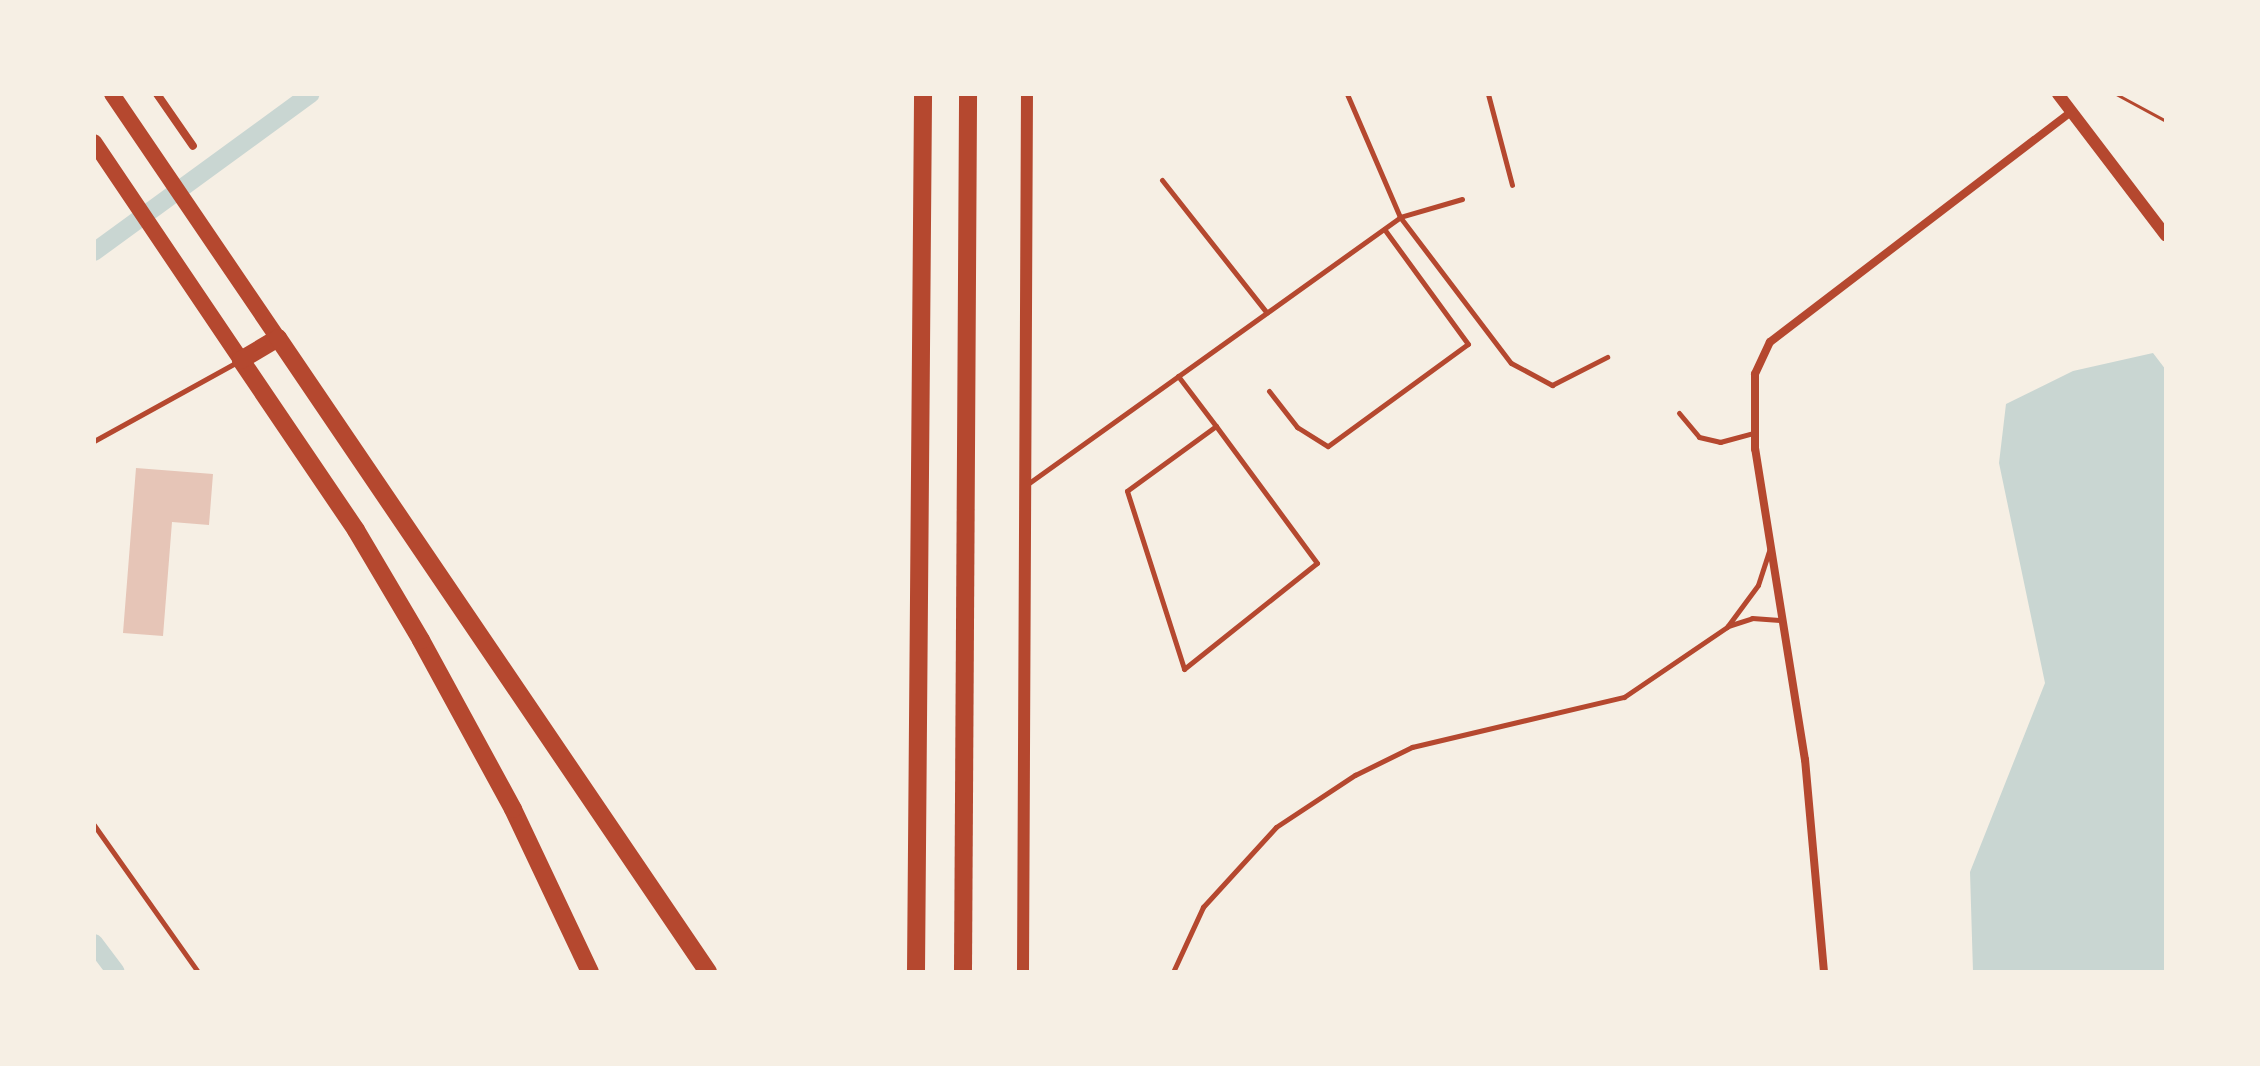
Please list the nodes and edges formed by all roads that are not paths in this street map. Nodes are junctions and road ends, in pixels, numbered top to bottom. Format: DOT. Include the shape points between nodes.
graph roads {
  1 [pos="112,94"];
  2 [pos="157,94"];
  3 [pos="923,94"];
  4 [pos="968,94"];
  5 [pos="1027,94"];
  6 [pos="1347,94"];
  7 [pos="1488,94"];
  8 [pos="2058,94"];
  9 [pos="2071,112"];
  10 [pos="94,142"];
  11 [pos="193,146"];
  12 [pos="1162,180"];
  13 [pos="1512,185"];
  14 [pos="1462,199"];
  15 [pos="1400,217"];
  16 [pos="1384,229"];
  17 [pos="2166,236"];
  18 [pos="1267,313"];
  19 [pos="278,338"];
  20 [pos="1607,357"];
  21 [pos="241,360"];
  22 [pos="1178,376"];
  23 [pos="1269,391"];
  24 [pos="1679,413"];
  25 [pos="1216,426"];
  26 [pos="1755,432"];
  27 [pos="94,441"];
  28 [pos="1024,486"];
  29 [pos="1771,549"];
  30 [pos="1782,620"];
  31 [pos="1727,627"];
  32 [pos="94,825"];
  33 [pos="198,972"];
  34 [pos="590,972"];
  35 [pos="708,972"];
  36 [pos="916,972"];
  37 [pos="963,972"];
  38 [pos="1023,972"];
  39 [pos="1173,972"];
  40 [pos="1824,972"];
  1 -- 19 [label="highway"];
  2 -- 11 [label="street"];
  3 -- 36 [label="highway"];
  4 -- 37 [label="highway"];
  5 -- 28 [label="street"];
  6 -- 15 [label="lane"];
  7 -- 13 [label="lane"];
  8 -- 9 [label="street"];
  9 -- 17 [label="street"];
  9 -- 26 [label="street" via="1770,342 1755,374"];
  10 -- 21 [label="highway"];
  12 -- 18 [label="lane"];
  14 -- 15 [label="lane"];
  15 -- 16 [label="lane"];
  15 -- 20 [label="lane" via="1511,363 1552,385"];
  16 -- 18 [label="lane"];
  16 -- 23 [label="lane" via="1468,344 1328,446 1297,427"];
  18 -- 22 [label="lane"];
  19 -- 21 [label="highway"];
  19 -- 35 [label="highway"];
  21 -- 27 [label="lane"];
  21 -- 34 [label="highway" via="356,530 421,640 513,809"];
  22 -- 25 [label="lane"];
  22 -- 28 [label="lane"];
  24 -- 26 [label="lane" via="1699,437 1720,442"];
  25 -- 25 [label="lane" via="1127,491 1184,669 1317,563"];
  26 -- 29 [label="street"];
  28 -- 38 [label="street"];
  29 -- 30 [label="street"];
  29 -- 31 [label="lane" via="1758,585"];
  30 -- 31 [label="lane" via="1752,618"];
  30 -- 40 [label="street" via="1816,851"];
  31 -- 39 [label="lane" via="1624,697 1412,747 1355,775 1276,827 1234,868 1203,907"];
  32 -- 33 [label="lane"];
}
